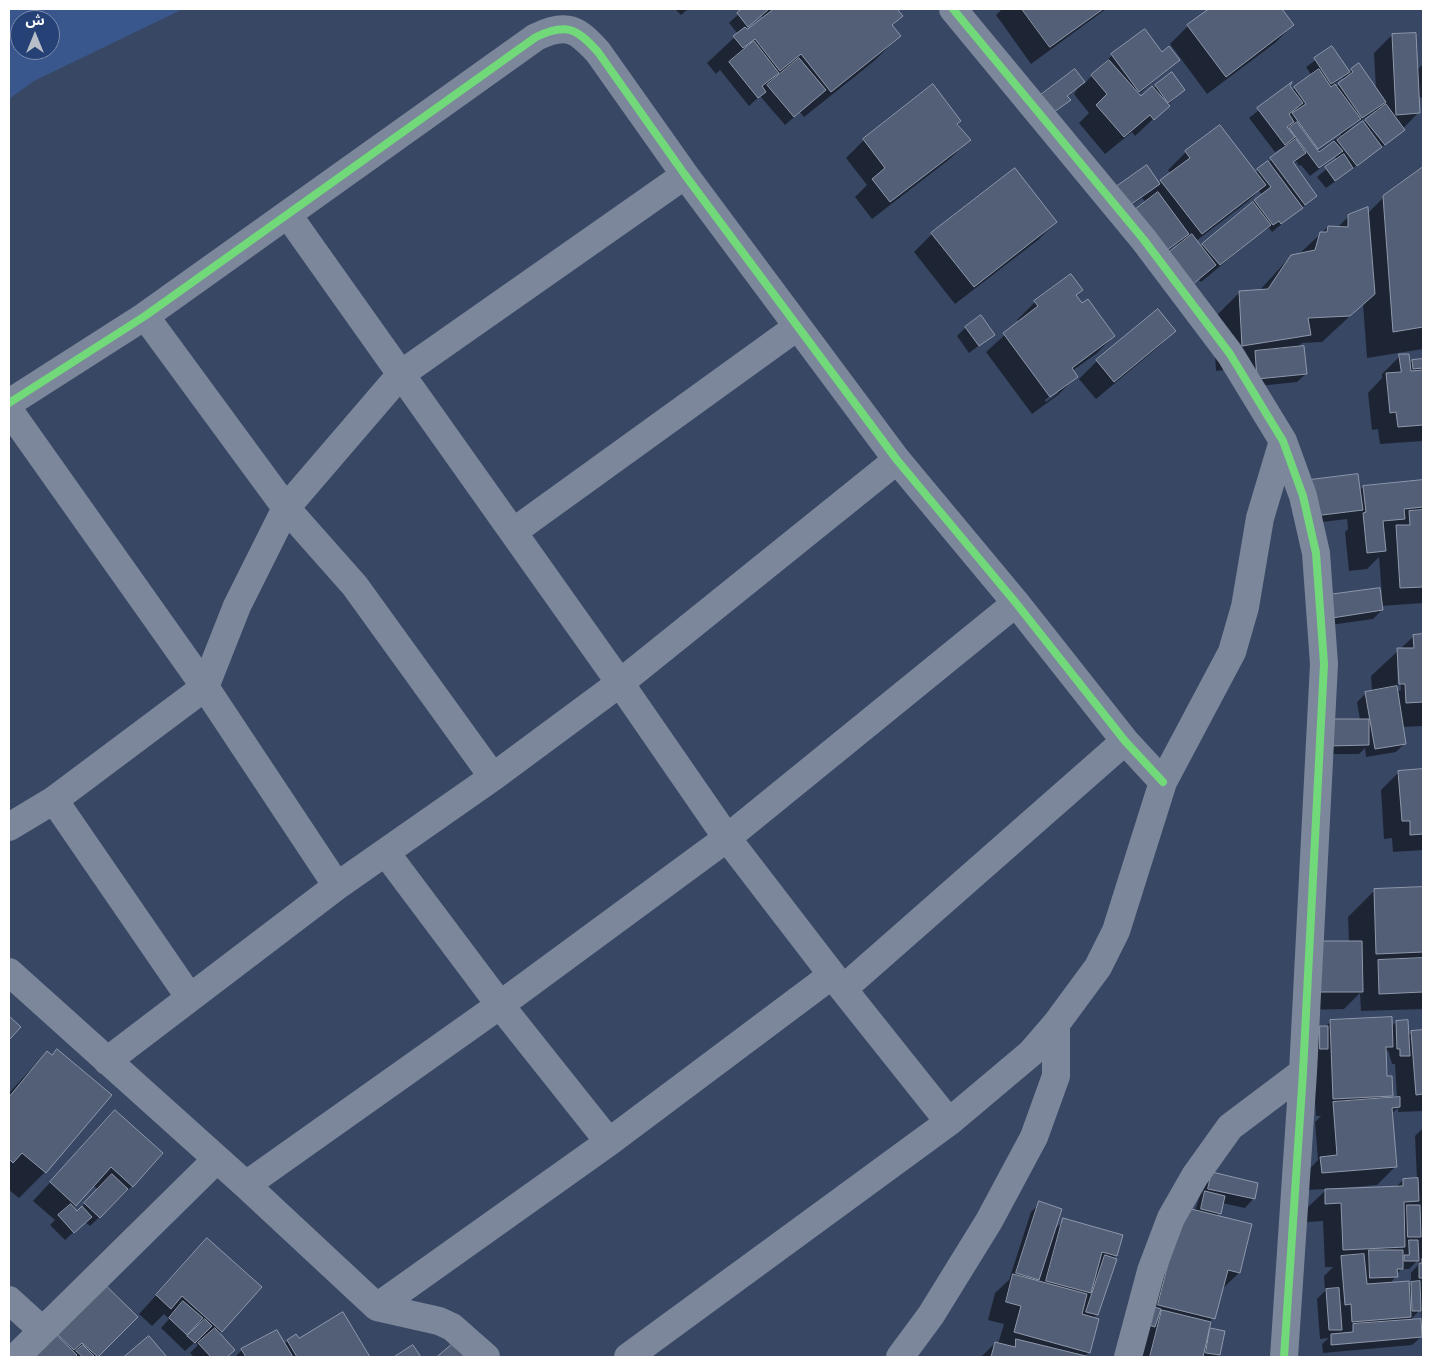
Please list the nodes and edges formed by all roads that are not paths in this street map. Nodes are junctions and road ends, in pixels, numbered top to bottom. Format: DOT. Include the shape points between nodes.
graph roads {
  1 [pos="953,9"];
  2 [pos="685,175"];
  3 [pos="288,215"];
  4 [pos="145,316"];
  5 [pos="797,327"];
  6 [pos="401,374"];
  7 [pos="9,403"];
  8 [pos="9,410"];
  9 [pos="1283,440"];
  10 [pos="897,460"];
  11 [pos="286,508"];
  12 [pos="513,532"];
  13 [pos="1016,603"];
  14 [pos="620,683"];
  15 [pos="205,687"];
  16 [pos="1125,740"];
  17 [pos="493,777"];
  18 [pos="1163,782"];
  19 [pos="54,800"];
  20 [pos="9,827"];
  21 [pos="727,838"];
  22 [pos="386,853"];
  23 [pos="337,886"];
  24 [pos="9,972"];
  25 [pos="838,982"];
  26 [pos="190,998"];
  27 [pos="500,1005"];
  28 [pos="1056,1024"];
  29 [pos="108,1061"];
  30 [pos="1303,1072"];
  31 [pos="949,1122"];
  32 [pos="610,1142"];
  33 [pos="217,1159"];
  34 [pos="246,1185"];
  35 [pos="9,1300"];
  36 [pos="377,1307"];
  37 [pos="42,1330"];
  38 [pos="1284,1344"];
  39 [pos="16,1357"];
  40 [pos="486,1357"];
  41 [pos="628,1357"];
  42 [pos="900,1357"];
  43 [pos="1128,1357"];
  44 [pos="1267,1357"];
  1 -- 9 [label="street" via="1144,240 1230,354"];
  2 -- 3 [label="street" via="598,52 582,34 564,28 536,37"];
  2 -- 5 [label="street"];
  2 -- 6 [label="street"];
  3 -- 4 [label="street"];
  3 -- 6 [label="street"];
  4 -- 7 [label="street"];
  4 -- 11 [label="street"];
  5 -- 10 [label="street"];
  5 -- 12 [label="street"];
  6 -- 11 [label="street"];
  6 -- 12 [label="street"];
  8 -- 15 [label="street"];
  9 -- 18 [label="street" via="1260,518 1245,608 1232,652"];
  9 -- 30 [label="street" via="1303,496 1316,553 1324,664"];
  10 -- 13 [label="street"];
  10 -- 14 [label="street"];
  11 -- 15 [label="street" via="237,606"];
  11 -- 17 [label="street" via="355,586"];
  12 -- 14 [label="street"];
  13 -- 16 [label="street"];
  13 -- 21 [label="street"];
  14 -- 17 [label="street"];
  14 -- 21 [label="street"];
  15 -- 19 [label="street"];
  15 -- 23 [label="street"];
  16 -- 18 [label="street"];
  16 -- 25 [label="street"];
  17 -- 22 [label="street"];
  18 -- 28 [label="street" via="1116,931 1098,966"];
  19 -- 20 [label="street"];
  19 -- 26 [label="street"];
  21 -- 25 [label="street"];
  21 -- 27 [label="street"];
  22 -- 23 [label="street"];
  22 -- 27 [label="street"];
  23 -- 26 [label="street"];
  24 -- 29 [label="street"];
  25 -- 31 [label="street"];
  25 -- 32 [label="street"];
  26 -- 29 [label="street"];
  27 -- 32 [label="street"];
  27 -- 34 [label="street"];
  28 -- 31 [label="street" via="1031,1053"];
  28 -- 42 [label="street" via="1056,1076 1034,1137 989,1221 931,1315"];
  29 -- 33 [label="street"];
  30 -- 38 [label="street"];
  30 -- 43 [label="street" via="1230,1127 1195,1176 1171,1218 1151,1271"];
  31 -- 41 [label="street"];
  32 -- 36 [label="street"];
  33 -- 34 [label="street"];
  33 -- 37 [label="street"];
  34 -- 36 [label="street"];
  35 -- 37 [label="street"];
  36 -- 40 [label="street" via="439,1321 452,1327"];
  37 -- 39 [label="street"];
  38 -- 44 [label="street"];
}
